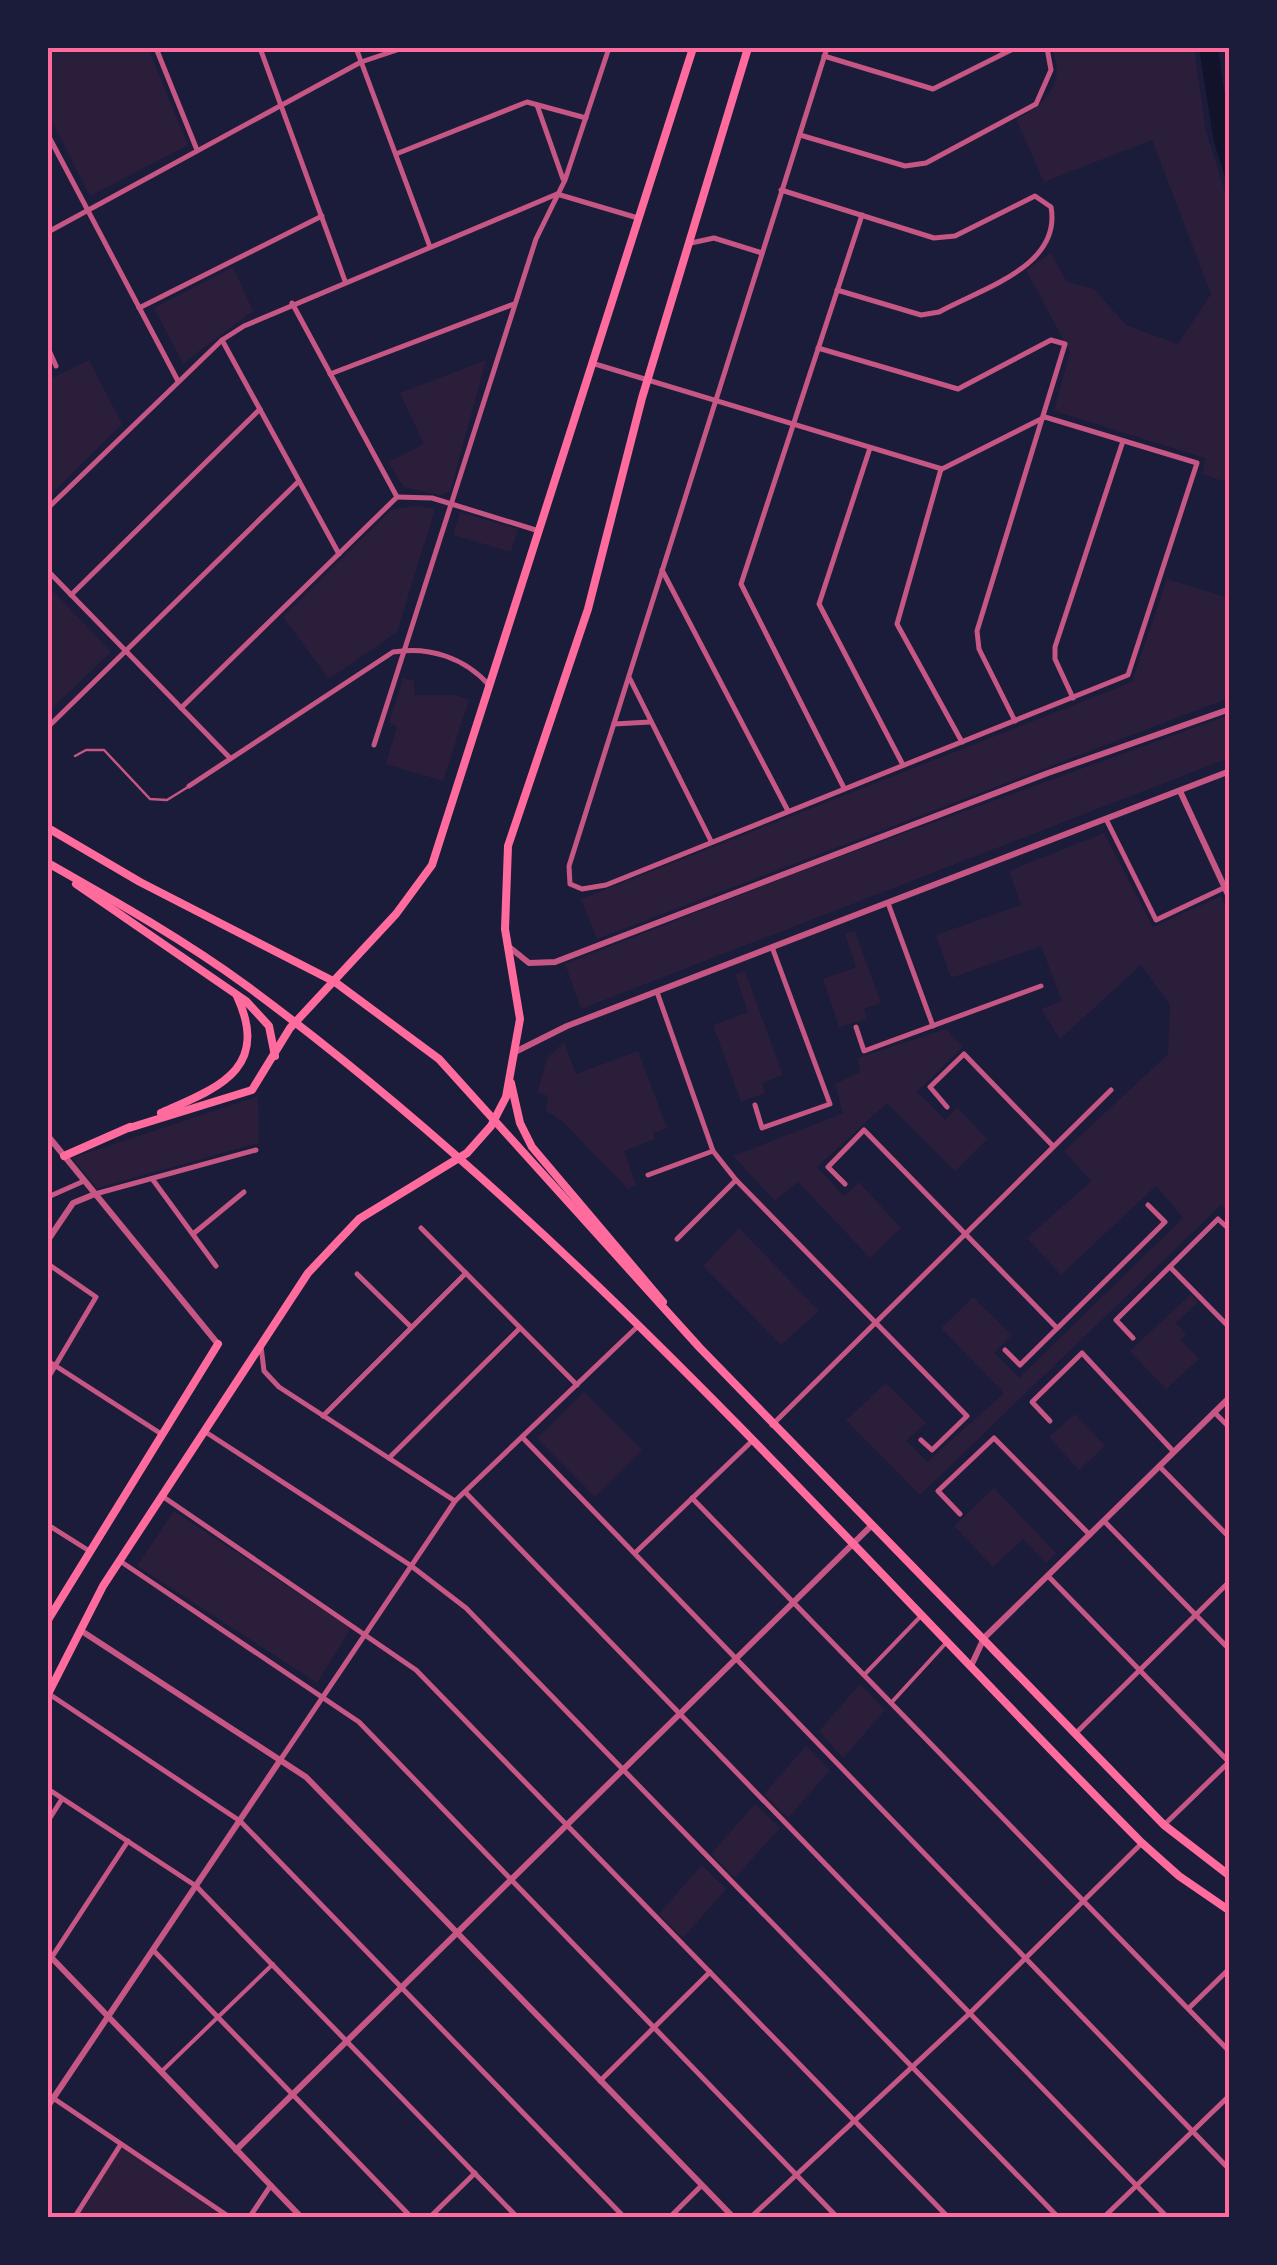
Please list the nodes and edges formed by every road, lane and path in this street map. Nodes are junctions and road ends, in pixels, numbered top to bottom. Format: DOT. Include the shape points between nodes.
graph roads {
  1 [pos="156,48"];
  2 [pos="260,48"];
  3 [pos="356,48"];
  4 [pos="404,48"];
  5 [pos="609,48"];
  6 [pos="693,48"];
  7 [pos="748,48"];
  8 [pos="826,48"];
  9 [pos="1015,48"];
  10 [pos="1047,48"];
  11 [pos="824,56"];
  12 [pos="362,62"];
  13 [pos="281,104"];
  14 [pos="537,105"];
  15 [pos="586,118"];
  16 [pos="48,135"];
  17 [pos="799,135"];
  18 [pos="197,150"];
  19 [pos="396,154"];
  20 [pos="564,182"];
  21 [pos="782,190"];
  22 [pos="557,194"];
  23 [pos="87,210"];
  24 [pos="862,215"];
  25 [pos="322,216"];
  26 [pos="640,218"];
  27 [pos="48,232"];
  28 [pos="688,244"];
  29 [pos="430,246"];
  30 [pos="762,253"];
  31 [pos="345,281"];
  32 [pos="837,290"];
  33 [pos="292,303"];
  34 [pos="516,303"];
  35 [pos="140,308"];
  36 [pos="222,340"];
  37 [pos="48,348"];
  38 [pos="818,348"];
  39 [pos="594,364"];
  40 [pos="56,366"];
  41 [pos="330,374"];
  42 [pos="647,380"];
  43 [pos="178,382"];
  44 [pos="716,400"];
  45 [pos="260,408"];
  46 [pos="1046,417"];
  47 [pos="793,424"];
  48 [pos="1123,440"];
  49 [pos="870,447"];
  50 [pos="942,469"];
  51 [pos="299,481"];
  52 [pos="397,498"];
  53 [pos="449,502"];
  54 [pos="48,508"];
  55 [pos="541,531"];
  56 [pos="339,554"];
  57 [pos="662,570"];
  58 [pos="48,571"];
  59 [pos="71,595"];
  60 [pos="404,650"];
  61 [pos="126,652"];
  62 [pos="628,676"];
  63 [pos="492,688"];
  64 [pos="1073,698"];
  65 [pos="181,708"];
  66 [pos="1230,709"];
  67 [pos="1015,721"];
  68 [pos="650,722"];
  69 [pos="614,724"];
  70 [pos="48,727"];
  71 [pos="962,742"];
  72 [pos="374,746"];
  73 [pos="76,756"];
  74 [pos="230,758"];
  75 [pos="904,766"];
  76 [pos="1230,770"];
  77 [pos="190,786"];
  78 [pos="844,788"];
  79 [pos="1180,790"];
  80 [pos="788,811"];
  81 [pos="1106,819"];
  82 [pos="48,828"];
  83 [pos="712,841"];
  84 [pos="48,863"];
  85 [pos="1227,886"];
  86 [pos="1230,899"];
  87 [pos="888,903"];
  88 [pos="508,946"];
  89 [pos="772,948"];
  90 [pos="1042,986"];
  91 [pos="236,992"];
  92 [pos="657,992"];
  93 [pos="933,1026"];
  94 [pos="856,1027"];
  95 [pos="517,1051"];
  96 [pos="275,1057"];
  97 [pos="511,1082"];
  98 [pos="1111,1090"];
  99 [pos="754,1106"];
  100 [pos="947,1107"];
  101 [pos="129,1128"];
  102 [pos="48,1136"];
  103 [pos="1053,1146"];
  104 [pos="256,1150"];
  105 [pos="714,1151"];
  106 [pos="64,1156"];
  107 [pos="648,1175"];
  108 [pos="152,1178"];
  109 [pos="736,1180"];
  110 [pos="84,1181"];
  111 [pos="845,1184"];
  112 [pos="244,1192"];
  113 [pos="95,1194"];
  114 [pos="48,1197"];
  115 [pos="1148,1205"];
  116 [pos="422,1228"];
  117 [pos="1230,1230"];
  118 [pos="193,1234"];
  119 [pos="965,1234"];
  120 [pos="676,1239"];
  121 [pos="48,1240"];
  122 [pos="48,1264"];
  123 [pos="216,1266"];
  124 [pos="1170,1266"];
  125 [pos="466,1273"];
  126 [pos="357,1274"];
  127 [pos="875,1322"];
  128 [pos="636,1326"];
  129 [pos="411,1328"];
  130 [pos="520,1328"];
  131 [pos="1057,1328"];
  132 [pos="1230,1328"];
  133 [pos="1134,1338"];
  134 [pos="261,1343"];
  135 [pos="218,1344"];
  136 [pos="700,1348"];
  137 [pos="1005,1350"];
  138 [pos="48,1362"];
  139 [pos="55,1366"];
  140 [pos="48,1378"];
  141 [pos="576,1385"];
  142 [pos="1230,1398"];
  143 [pos="1214,1412"];
  144 [pos="322,1416"];
  145 [pos="1050,1421"];
  146 [pos="772,1424"];
  147 [pos="1230,1428"];
  148 [pos="204,1431"];
  149 [pos="164,1436"];
  150 [pos="522,1437"];
  151 [pos="921,1440"];
  152 [pos="751,1442"];
  153 [pos="1174,1452"];
  154 [pos="388,1458"];
  155 [pos="1160,1466"];
  156 [pos="465,1492"];
  157 [pos="162,1496"];
  158 [pos="692,1498"];
  159 [pos="454,1501"];
  160 [pos="960,1514"];
  161 [pos="1104,1521"];
  162 [pos="48,1524"];
  163 [pos="872,1524"];
  164 [pos="1090,1535"];
  165 [pos="1230,1538"];
  166 [pos="852,1544"];
  167 [pos="91,1552"];
  168 [pos="636,1552"];
  169 [pos="120,1561"];
  170 [pos="410,1565"];
  171 [pos="1048,1576"];
  172 [pos="1230,1581"];
  173 [pos="794,1603"];
  174 [pos="1195,1615"];
  175 [pos="921,1616"];
  176 [pos="48,1620"];
  177 [pos="80,1630"];
  178 [pos="366,1632"];
  179 [pos="984,1638"];
  180 [pos="947,1643"];
  181 [pos="1230,1650"];
  182 [pos="739,1659"];
  183 [pos="970,1667"];
  184 [pos="1140,1670"];
  185 [pos="864,1675"];
  186 [pos="48,1693"];
  187 [pos="324,1697"];
  188 [pos="890,1702"];
  189 [pos="681,1715"];
  190 [pos="1076,1733"];
  191 [pos="282,1759"];
  192 [pos="1229,1762"];
  193 [pos="624,1771"];
  194 [pos="48,1789"];
  195 [pos="62,1799"];
  196 [pos="48,1821"];
  197 [pos="240,1821"];
  198 [pos="1164,1825"];
  199 [pos="568,1827"];
  200 [pos="128,1841"];
  201 [pos="1142,1843"];
  202 [pos="1230,1863"];
  203 [pos="1225,1874"];
  204 [pos="512,1881"];
  205 [pos="196,1886"];
  206 [pos="1084,1901"];
  207 [pos="1230,1911"];
  208 [pos="457,1934"];
  209 [pos="153,1950"];
  210 [pos="49,1958"];
  211 [pos="1026,1958"];
  212 [pos="273,1964"];
  213 [pos="1230,1968"];
  214 [pos="710,1972"];
  215 [pos="402,1988"];
  216 [pos="1188,2009"];
  217 [pos="970,2012"];
  218 [pos="108,2017"];
  219 [pos="218,2017"];
  220 [pos="654,2028"];
  221 [pos="348,2041"];
  222 [pos="1230,2052"];
  223 [pos="912,2067"];
  224 [pos="161,2072"];
  225 [pos="600,2080"];
  226 [pos="292,2095"];
  227 [pos="1230,2095"];
  228 [pos="53,2098"];
  229 [pos="48,2106"];
  230 [pos="855,2121"];
  231 [pos="1192,2131"];
  232 [pos="122,2144"];
  233 [pos="236,2150"];
  234 [pos="1230,2170"];
  235 [pos="475,2172"];
  236 [pos="796,2175"];
  237 [pos="271,2185"];
  238 [pos="702,2185"];
  239 [pos="1136,2185"];
  240 [pos="74,2218"];
  241 [pos="232,2218"];
  242 [pos="249,2218"];
  243 [pos="302,2218"];
  244 [pos="412,2218"];
  245 [pos="429,2218"];
  246 [pos="518,2218"];
  247 [pos="626,2218"];
  248 [pos="668,2218"];
  249 [pos="734,2218"];
  250 [pos="750,2218"];
  251 [pos="838,2218"];
  252 [pos="948,2218"];
  253 [pos="1059,2218"];
  254 [pos="1103,2218"];
  255 [pos="1168,2218"];
  1 -- 18 [label="street"];
  2 -- 13 [label="street"];
  3 -- 12 [label="street"];
  4 -- 12 [label="street"];
  5 -- 15 [label="street"];
  6 -- 26 [label="main road"];
  7 -- 28 [label="main road"];
  8 -- 11 [label="street"];
  9 -- 11 [label="street" via="932,89"];
  10 -- 17 [label="street" via="1051,70 1036,104 915,166"];
  11 -- 17 [label="street"];
  12 -- 13 [label="street"];
  12 -- 19 [label="street"];
  13 -- 18 [label="street"];
  13 -- 25 [label="street"];
  14 -- 15 [label="street"];
  14 -- 19 [label="street" via="527,102"];
  14 -- 20 [label="street"];
  15 -- 20 [label="street"];
  16 -- 23 [label="street"];
  17 -- 21 [label="street"];
  18 -- 23 [label="street"];
  19 -- 29 [label="street"];
  20 -- 22 [label="street"];
  21 -- 24 [label="street"];
  21 -- 30 [label="street"];
  22 -- 26 [label="street"];
  22 -- 29 [label="street"];
  22 -- 34 [label="street"];
  23 -- 27 [label="street"];
  23 -- 35 [label="street"];
  24 -- 32 [label="street"];
  24 -- 32 [label="street" via="943,238 1042,196 1051,207 1051,231 1041,254 932,314"];
  25 -- 31 [label="street"];
  25 -- 35 [label="street"];
  26 -- 39 [label="main road"];
  28 -- 30 [label="street" via="714,238"];
  28 -- 42 [label="main road"];
  29 -- 31 [label="street"];
  30 -- 44 [label="street"];
  31 -- 33 [label="street"];
  32 -- 38 [label="street"];
  33 -- 36 [label="street"];
  33 -- 41 [label="street"];
  34 -- 41 [label="street"];
  34 -- 53 [label="street"];
  35 -- 43 [label="street"];
  36 -- 43 [label="street"];
  36 -- 45 [label="street"];
  37 -- 40 [label="street"];
  38 -- 46 [label="street" via="958,389 1056,339 1066,350"];
  38 -- 47 [label="street"];
  39 -- 42 [label="street"];
  39 -- 55 [label="main road"];
  41 -- 52 [label="street"];
  42 -- 44 [label="street"];
  42 -- 88 [label="main road" via="588,610 515,819 504,876"];
  43 -- 54 [label="street"];
  44 -- 47 [label="street"];
  44 -- 57 [label="street"];
  45 -- 51 [label="street"];
  45 -- 59 [label="street"];
  46 -- 48 [label="street"];
  46 -- 50 [label="street"];
  46 -- 67 [label="street" via="976,640"];
  47 -- 49 [label="street"];
  47 -- 78 [label="street" via="741,584"];
  48 -- 64 [label="street" via="1054,654"];
  48 -- 64 [label="street" via="1197,463 1128,676"];
  49 -- 50 [label="street"];
  49 -- 75 [label="street" via="819,604"];
  50 -- 71 [label="street" via="897,624"];
  51 -- 56 [label="street"];
  51 -- 61 [label="street"];
  52 -- 53 [label="street"];
  52 -- 56 [label="street"];
  53 -- 55 [label="street"];
  53 -- 60 [label="street"];
  55 -- 63 [label="main road"];
  56 -- 65 [label="street"];
  57 -- 62 [label="street"];
  57 -- 80 [label="street"];
  58 -- 59 [label="street"];
  59 -- 61 [label="street"];
  60 -- 63 [label="street" via="459,661"];
  60 -- 72 [label="street"];
  60 -- 74 [label="street"];
  61 -- 65 [label="street"];
  61 -- 70 [label="street"];
  62 -- 68 [label="street"];
  62 -- 69 [label="street"];
  63 -- 96 [label="main road" via="426,876 303,1012"];
  64 -- 67 [label="street"];
  65 -- 74 [label="street"];
  66 -- 88 [label="street" via="555,962 529,962"];
  67 -- 71 [label="street"];
  68 -- 69 [label="street"];
  68 -- 83 [label="street"];
  69 -- 83 [label="street" via="569,866 570,884 606,885"];
  71 -- 75 [label="street"];
  73 -- 77 [label="lane" via="104,750 150,800 167,800"];
  74 -- 77 [label="street"];
  75 -- 78 [label="street"];
  76 -- 79 [label="street"];
  78 -- 80 [label="street"];
  79 -- 81 [label="street"];
  79 -- 85 [label="street"];
  80 -- 83 [label="street"];
  81 -- 85 [label="street" via="1156,920"];
  81 -- 87 [label="street"];
  82 -- 136 [label="main road" via="314,970 402,1029 465,1084"];
  84 -- 91 [label="main road"];
  84 -- 128 [label="main road" via="217,966 333,1052"];
  85 -- 86 [label="street"];
  87 -- 89 [label="street"];
  87 -- 93 [label="street"];
  88 -- 95 [label="main road" via="520,1018"];
  89 -- 92 [label="street"];
  89 -- 99 [label="street" via="830,1104 762,1128"];
  90 -- 93 [label="street"];
  91 -- 96 [label="main road" via="269,1026"];
  91 -- 101 [label="main road" via="246,1032 238,1070 214,1090"];
  92 -- 95 [label="street"];
  92 -- 105 [label="street"];
  93 -- 94 [label="street" via="864,1051"];
  95 -- 97 [label="main road"];
  96 -- 101 [label="main road" via="261,1080 238,1097"];
  97 -- 134 [label="main road" via="500,1112 467,1153 337,1237"];
  97 -- 136 [label="main road" via="520,1123 537,1155"];
  98 -- 103 [label="street"];
  100 -- 103 [label="street" via="930,1087 964,1054"];
  101 -- 106 [label="main road"];
  102 -- 106 [label="street"];
  103 -- 119 [label="street"];
  104 -- 108 [label="street"];
  105 -- 107 [label="street"];
  105 -- 109 [label="street"];
  106 -- 110 [label="street"];
  108 -- 113 [label="street"];
  108 -- 118 [label="street"];
  109 -- 120 [label="street"];
  109 -- 127 [label="street"];
  110 -- 113 [label="street"];
  110 -- 114 [label="street"];
  111 -- 119 [label="street" via="828,1167 864,1130"];
  112 -- 118 [label="street"];
  113 -- 121 [label="street" via="73,1203"];
  113 -- 135 [label="street"];
  115 -- 131 [label="street" via="1165,1222"];
  116 -- 125 [label="street"];
  117 -- 124 [label="street" via="1218,1219"];
  118 -- 123 [label="street"];
  119 -- 127 [label="street"];
  119 -- 131 [label="street"];
  122 -- 139 [label="street" via="96,1297"];
  124 -- 132 [label="street"];
  124 -- 133 [label="street" via="1116,1320"];
  125 -- 129 [label="street"];
  125 -- 130 [label="street"];
  126 -- 129 [label="street"];
  127 -- 146 [label="street"];
  127 -- 151 [label="street" via="967,1416 932,1450"];
  128 -- 141 [label="street"];
  128 -- 152 [label="main road"];
  129 -- 144 [label="street"];
  130 -- 141 [label="street"];
  130 -- 154 [label="street"];
  131 -- 137 [label="street" via="1020,1365"];
  134 -- 144 [label="street" via="270,1380"];
  134 -- 148 [label="main road"];
  135 -- 149 [label="main road"];
  136 -- 146 [label="main road"];
  138 -- 139 [label="street"];
  139 -- 140 [label="street"];
  139 -- 149 [label="street"];
  141 -- 150 [label="street"];
  142 -- 143 [label="street"];
  143 -- 147 [label="street"];
  143 -- 153 [label="street"];
  144 -- 154 [label="street"];
  145 -- 153 [label="street" via="1032,1402 1082,1353"];
  146 -- 163 [label="main road"];
  148 -- 157 [label="main road"];
  148 -- 170 [label="street"];
  149 -- 167 [label="main road"];
  150 -- 156 [label="street"];
  150 -- 168 [label="street"];
  152 -- 158 [label="street"];
  152 -- 166 [label="main road"];
  153 -- 155 [label="street"];
  154 -- 159 [label="street"];
  155 -- 161 [label="street"];
  155 -- 165 [label="street"];
  156 -- 159 [label="street"];
  156 -- 189 [label="street"];
  157 -- 169 [label="main road"];
  157 -- 178 [label="street"];
  158 -- 168 [label="street"];
  158 -- 173 [label="street"];
  159 -- 170 [label="street"];
  160 -- 164 [label="street" via="938,1491 994,1438"];
  161 -- 164 [label="street"];
  161 -- 174 [label="street"];
  162 -- 167 [label="street"];
  163 -- 166 [label="street"];
  163 -- 179 [label="main road"];
  164 -- 171 [label="street"];
  166 -- 173 [label="street"];
  166 -- 175 [label="main road"];
  167 -- 176 [label="main road"];
  168 -- 182 [label="street"];
  169 -- 177 [label="main road"];
  169 -- 187 [label="street"];
  170 -- 178 [label="street"];
  170 -- 193 [label="street" via="478,1620"];
  171 -- 179 [label="street"];
  171 -- 184 [label="street"];
  172 -- 174 [label="street"];
  173 -- 182 [label="street"];
  173 -- 185 [label="street"];
  174 -- 181 [label="street"];
  174 -- 184 [label="street"];
  175 -- 180 [label="main road"];
  175 -- 185 [label="street"];
  177 -- 186 [label="main road"];
  177 -- 191 [label="street"];
  178 -- 187 [label="street"];
  178 -- 199 [label="street" via="416,1670"];
  179 -- 183 [label="street"];
  179 -- 190 [label="main road"];
  180 -- 183 [label="main road"];
  180 -- 188 [label="street"];
  182 -- 189 [label="street"];
  182 -- 211 [label="street"];
  183 -- 201 [label="main road"];
  184 -- 190 [label="street"];
  184 -- 192 [label="street"];
  185 -- 188 [label="street"];
  186 -- 197 [label="street"];
  187 -- 191 [label="street"];
  187 -- 204 [label="street" via="359,1722"];
  188 -- 206 [label="street"];
  189 -- 193 [label="street"];
  189 -- 217 [label="street"];
  190 -- 198 [label="main road"];
  191 -- 197 [label="street"];
  191 -- 208 [label="street"];
  192 -- 198 [label="street"];
  193 -- 199 [label="street"];
  193 -- 223 [label="street"];
  194 -- 195 [label="street"];
  195 -- 196 [label="street"];
  195 -- 200 [label="street"];
  197 -- 205 [label="street"];
  197 -- 215 [label="street"];
  198 -- 203 [label="main road"];
  199 -- 204 [label="street"];
  199 -- 214 [label="street"];
  200 -- 205 [label="street"];
  200 -- 210 [label="street"];
  201 -- 206 [label="street"];
  201 -- 207 [label="main road"];
  202 -- 203 [label="street"];
  204 -- 208 [label="street"];
  204 -- 220 [label="street"];
  205 -- 209 [label="street"];
  205 -- 212 [label="street"];
  206 -- 211 [label="street"];
  206 -- 216 [label="street"];
  208 -- 215 [label="street"];
  208 -- 225 [label="street"];
  209 -- 218 [label="street"];
  209 -- 219 [label="street"];
  210 -- 218 [label="street"];
  211 -- 217 [label="street"];
  211 -- 231 [label="street"];
  212 -- 219 [label="street"];
  212 -- 221 [label="street"];
  213 -- 216 [label="street"];
  214 -- 220 [label="street"];
  214 -- 230 [label="street"];
  215 -- 221 [label="street"];
  215 -- 247 [label="street"];
  216 -- 222 [label="street"];
  217 -- 223 [label="street"];
  217 -- 239 [label="street"];
  218 -- 224 [label="street"];
  218 -- 228 [label="street"];
  219 -- 224 [label="street"];
  219 -- 226 [label="street"];
  220 -- 225 [label="street"];
  220 -- 236 [label="street"];
  221 -- 226 [label="street"];
  221 -- 235 [label="street"];
  223 -- 230 [label="street"];
  223 -- 253 [label="street"];
  224 -- 233 [label="street"];
  225 -- 238 [label="street"];
  226 -- 233 [label="street"];
  226 -- 244 [label="street"];
  227 -- 231 [label="street"];
  228 -- 229 [label="street"];
  228 -- 232 [label="street"];
  230 -- 236 [label="street"];
  230 -- 252 [label="street"];
  231 -- 234 [label="street"];
  231 -- 239 [label="street"];
  232 -- 240 [label="street"];
  232 -- 241 [label="street"];
  233 -- 237 [label="street"];
  235 -- 245 [label="street"];
  235 -- 246 [label="street"];
  236 -- 250 [label="street"];
  236 -- 251 [label="street"];
  237 -- 242 [label="street"];
  237 -- 243 [label="street"];
  238 -- 248 [label="street"];
  238 -- 249 [label="street"];
  239 -- 254 [label="street"];
  239 -- 255 [label="street"];
}
